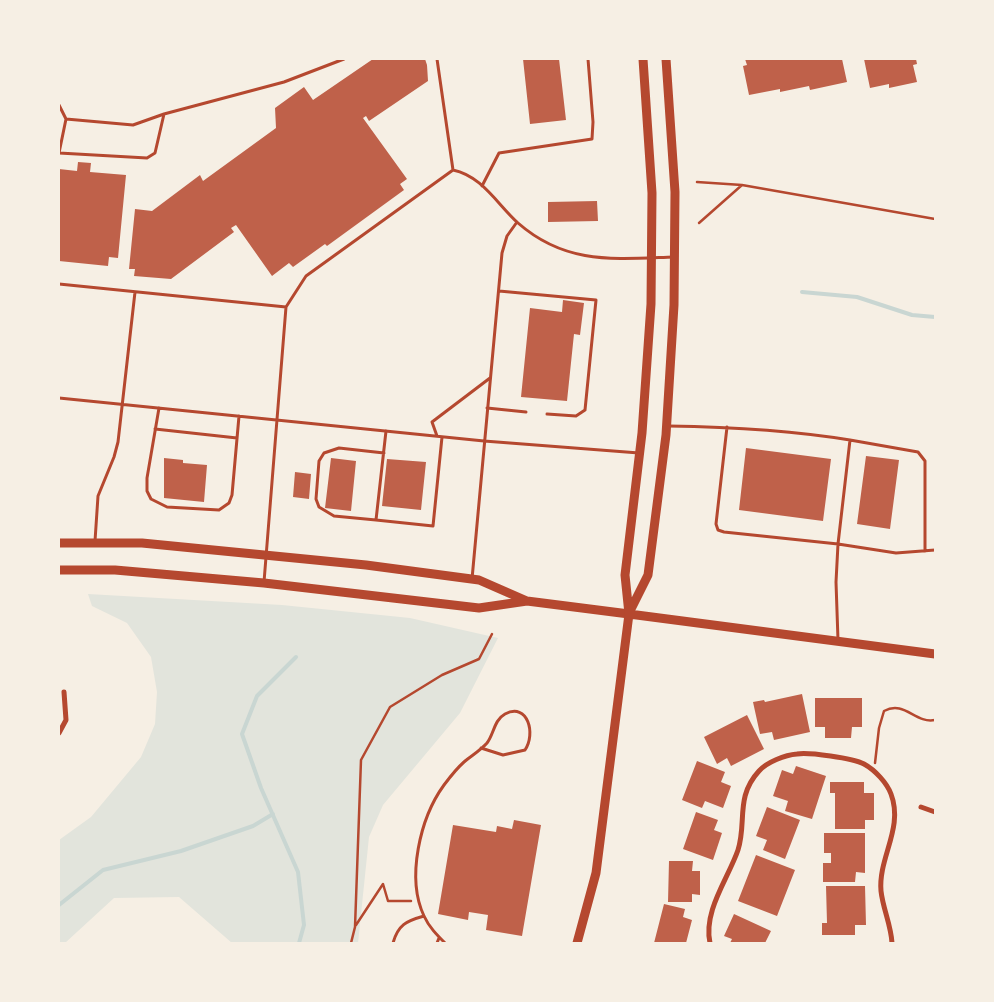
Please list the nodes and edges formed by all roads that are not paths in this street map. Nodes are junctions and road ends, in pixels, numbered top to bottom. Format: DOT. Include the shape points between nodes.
graph roads {
  1 [pos="344,59"];
  2 [pos="436,59"];
  3 [pos="588,59"];
  4 [pos="643,59"];
  5 [pos="666,59"];
  6 [pos="59,105"];
  7 [pos="164,114"];
  8 [pos="66,118"];
  9 [pos="59,153"];
  10 [pos="453,170"];
  11 [pos="482,186"];
  12 [pos="517,222"];
  13 [pos="675,257"];
  14 [pos="652,258"];
  15 [pos="59,284"];
  16 [pos="499,291"];
  17 [pos="135,292"];
  18 [pos="286,307"];
  19 [pos="490,378"];
  20 [pos="59,398"];
  21 [pos="121,404"];
  22 [pos="159,408"];
  23 [pos="487,408"];
  24 [pos="526,412"];
  25 [pos="547,414"];
  26 [pos="239,416"];
  27 [pos="277,420"];
  28 [pos="666,426"];
  29 [pos="727,426"];
  30 [pos="155,429"];
  31 [pos="386,431"];
  32 [pos="437,436"];
  33 [pos="442,437"];
  34 [pos="237,438"];
  35 [pos="850,440"];
  36 [pos="484,441"];
  37 [pos="384,453"];
  38 [pos="640,453"];
  39 [pos="376,520"];
  40 [pos="59,543"];
  41 [pos="95,543"];
  42 [pos="838,544"];
  43 [pos="935,550"];
  44 [pos="925,551"];
  45 [pos="266,555"];
  46 [pos="59,570"];
  47 [pos="472,579"];
  48 [pos="264,583"];
  49 [pos="527,601"];
  50 [pos="629,614"];
  51 [pos="838,641"];
  52 [pos="935,654"];
  53 [pos="64,692"];
  54 [pos="59,733"];
  55 [pos="481,748"];
  56 [pos="921,808"];
  57 [pos="935,812"];
  58 [pos="424,916"];
  59 [pos="439,938"];
  60 [pos="392,943"];
  61 [pos="437,943"];
  62 [pos="445,943"];
  63 [pos="577,943"];
  64 [pos="710,943"];
  65 [pos="892,943"];
  1 -- 7 [label="lane" via="284,82"];
  2 -- 10 [label="lane"];
  3 -- 11 [label="lane" via="592,139 499,153"];
  4 -- 14 [label="main road" via="649,123"];
  5 -- 13 [label="main road" via="675,192"];
  6 -- 8 [label="lane"];
  7 -- 8 [label="lane" via="133,126"];
  7 -- 9 [label="lane" via="155,152 148,158"];
  8 -- 9 [label="lane"];
  10 -- 11 [label="lane" via="463,172"];
  10 -- 18 [label="lane" via="306,276"];
  11 -- 12 [label="lane"];
  12 -- 14 [label="lane" via="543,243 566,252 593,258"];
  12 -- 16 [label="lane" via="507,236"];
  13 -- 14 [label="lane"];
  13 -- 28 [label="main road"];
  14 -- 38 [label="main road"];
  15 -- 17 [label="lane"];
  16 -- 19 [label="lane"];
  16 -- 25 [label="lane" via="596,300 585,410 576,416"];
  17 -- 18 [label="lane"];
  17 -- 21 [label="lane"];
  18 -- 27 [label="lane"];
  19 -- 23 [label="lane"];
  19 -- 32 [label="lane" via="432,422"];
  20 -- 21 [label="lane"];
  21 -- 22 [label="lane"];
  21 -- 41 [label="lane" via="114,457 98,496"];
  22 -- 26 [label="lane"];
  22 -- 30 [label="lane"];
  23 -- 24 [label="lane"];
  23 -- 36 [label="lane"];
  26 -- 27 [label="lane"];
  26 -- 34 [label="lane"];
  27 -- 31 [label="lane"];
  27 -- 45 [label="lane"];
  28 -- 29 [label="lane"];
  28 -- 50 [label="main road" via="648,575"];
  29 -- 35 [label="lane" via="772,428"];
  29 -- 42 [label="lane" via="716,524 718,530"];
  30 -- 34 [label="lane"];
  30 -- 34 [label="lane" via="147,491 151,499 167,507 224,508 232,495"];
  31 -- 32 [label="lane"];
  31 -- 37 [label="lane"];
  32 -- 33 [label="lane"];
  33 -- 36 [label="lane"];
  33 -- 39 [label="lane" via="433,526"];
  35 -- 42 [label="lane"];
  35 -- 44 [label="lane" via="918,452 923,456"];
  36 -- 38 [label="lane"];
  36 -- 47 [label="lane"];
  37 -- 39 [label="lane"];
  37 -- 39 [label="lane" via="339,448 324,453 319,461 316,499 319,507 334,516"];
  38 -- 50 [label="main road" via="625,575"];
  40 -- 41 [label="main road"];
  41 -- 45 [label="main road" via="142,543"];
  42 -- 44 [label="lane" via="896,553"];
  42 -- 51 [label="lane"];
  43 -- 44 [label="lane"];
  45 -- 47 [label="main road"];
  45 -- 48 [label="lane"];
  46 -- 48 [label="main road" via="116,570"];
  47 -- 49 [label="main road"];
  48 -- 49 [label="main road" via="479,608"];
  49 -- 50 [label="main road"];
  50 -- 51 [label="main road"];
  50 -- 63 [label="main road" via="596,872"];
  51 -- 52 [label="main road"];
  53 -- 54 [label="street" via="66,720"];
  55 -- 55 [label="lane" via="506,714 517,712 529,723 532,735 525,750 503,755"];
  55 -- 58 [label="lane" via="445,784 434,799 424,823 416,875"];
  56 -- 57 [label="street"];
  58 -- 59 [label="lane"];
  58 -- 60 [label="lane" via="406,921 396,930"];
  59 -- 61 [label="lane"];
  59 -- 62 [label="lane"];
  64 -- 65 [label="street" via="710,919 738,848 746,790 760,770 776,760 798,753 864,763 885,782 896,810 881,891"];
}
